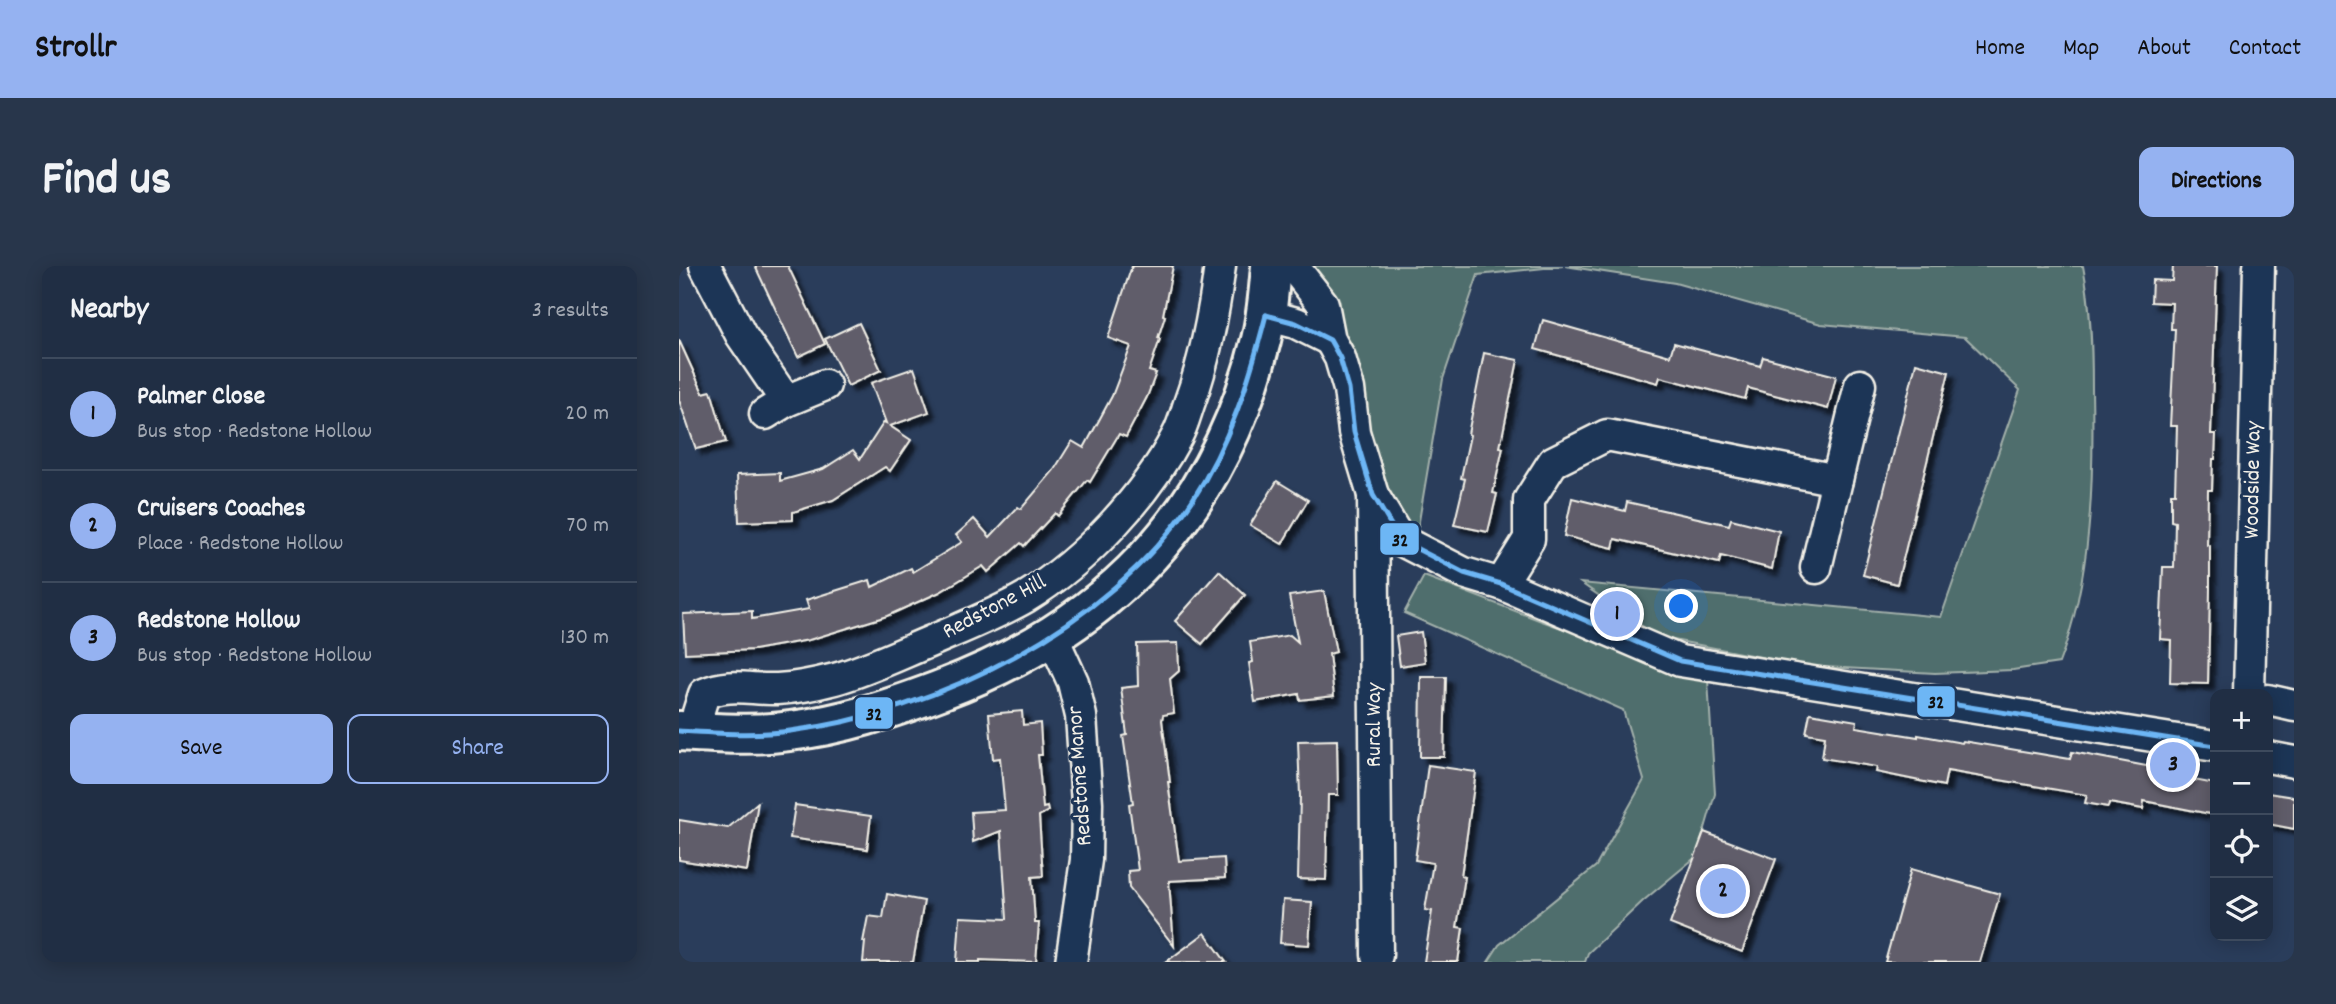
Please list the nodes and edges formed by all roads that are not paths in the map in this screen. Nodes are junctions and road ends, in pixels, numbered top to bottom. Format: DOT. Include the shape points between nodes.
graph roads {
  1 [pos="705,266"];
  2 [pos="1220,266"];
  3 [pos="1272,266"];
  4 [pos="1293,266"];
  5 [pos="2259,266"];
  6 [pos="1266,315"];
  7 [pos="1330,340"];
  8 [pos="825,385"];
  9 [pos="1860,385"];
  10 [pos="1837,480"];
  11 [pos="1373,495"];
  12 [pos="1816,568"];
  13 [pos="1501,584"];
  14 [pos="1052,636"];
  15 [pos="2249,689"];
  16 [pos="2273,700"];
  17 [pos="2294,706"];
  18 [pos="687,731"];
  19 [pos="2210,745"];
  20 [pos="2273,758"];
  21 [pos="2294,762"];
  22 [pos="1377,956"];
  23 [pos="1071,962"];
  1 -- 8 [label="street" via="775,407"];
  2 -- 18 [label="street, Redstone Hill" via="1199,375 1178,434 1154,473 1090,547 1025,597 881,663 803,686 736,686 704,694"];
  3 -- 6 [label="main road, Redstone Hill"];
  4 -- 7 [label="street" via="1323,303"];
  5 -- 15 [label="street, Woodside Way"];
  6 -- 7 [label="street"];
  6 -- 14 [label="main road, Redstone Hill" via="1236,418 1217,460 1180,518 1125,582"];
  7 -- 11 [label="street" via="1349,389 1354,432"];
  9 -- 10 [label="street"];
  10 -- 12 [label="street"];
  10 -- 13 [label="street" via="1608,435 1553,462 1529,500 1529,540"];
  11 -- 13 [label="street" via="1400,540 1464,573"];
  11 -- 22 [label="street, Rural Way"];
  13 -- 19 [label="street" via="1681,661"];
  14 -- 18 [label="main road, Redstone Hill" via="984,674 887,710 788,732"];
  14 -- 23 [label="street, Redstone Manor" via="1073,682 1081,716 1087,803 1086,860"];
  16 -- 17 [label="street"];
  20 -- 21 [label="street"];
}
